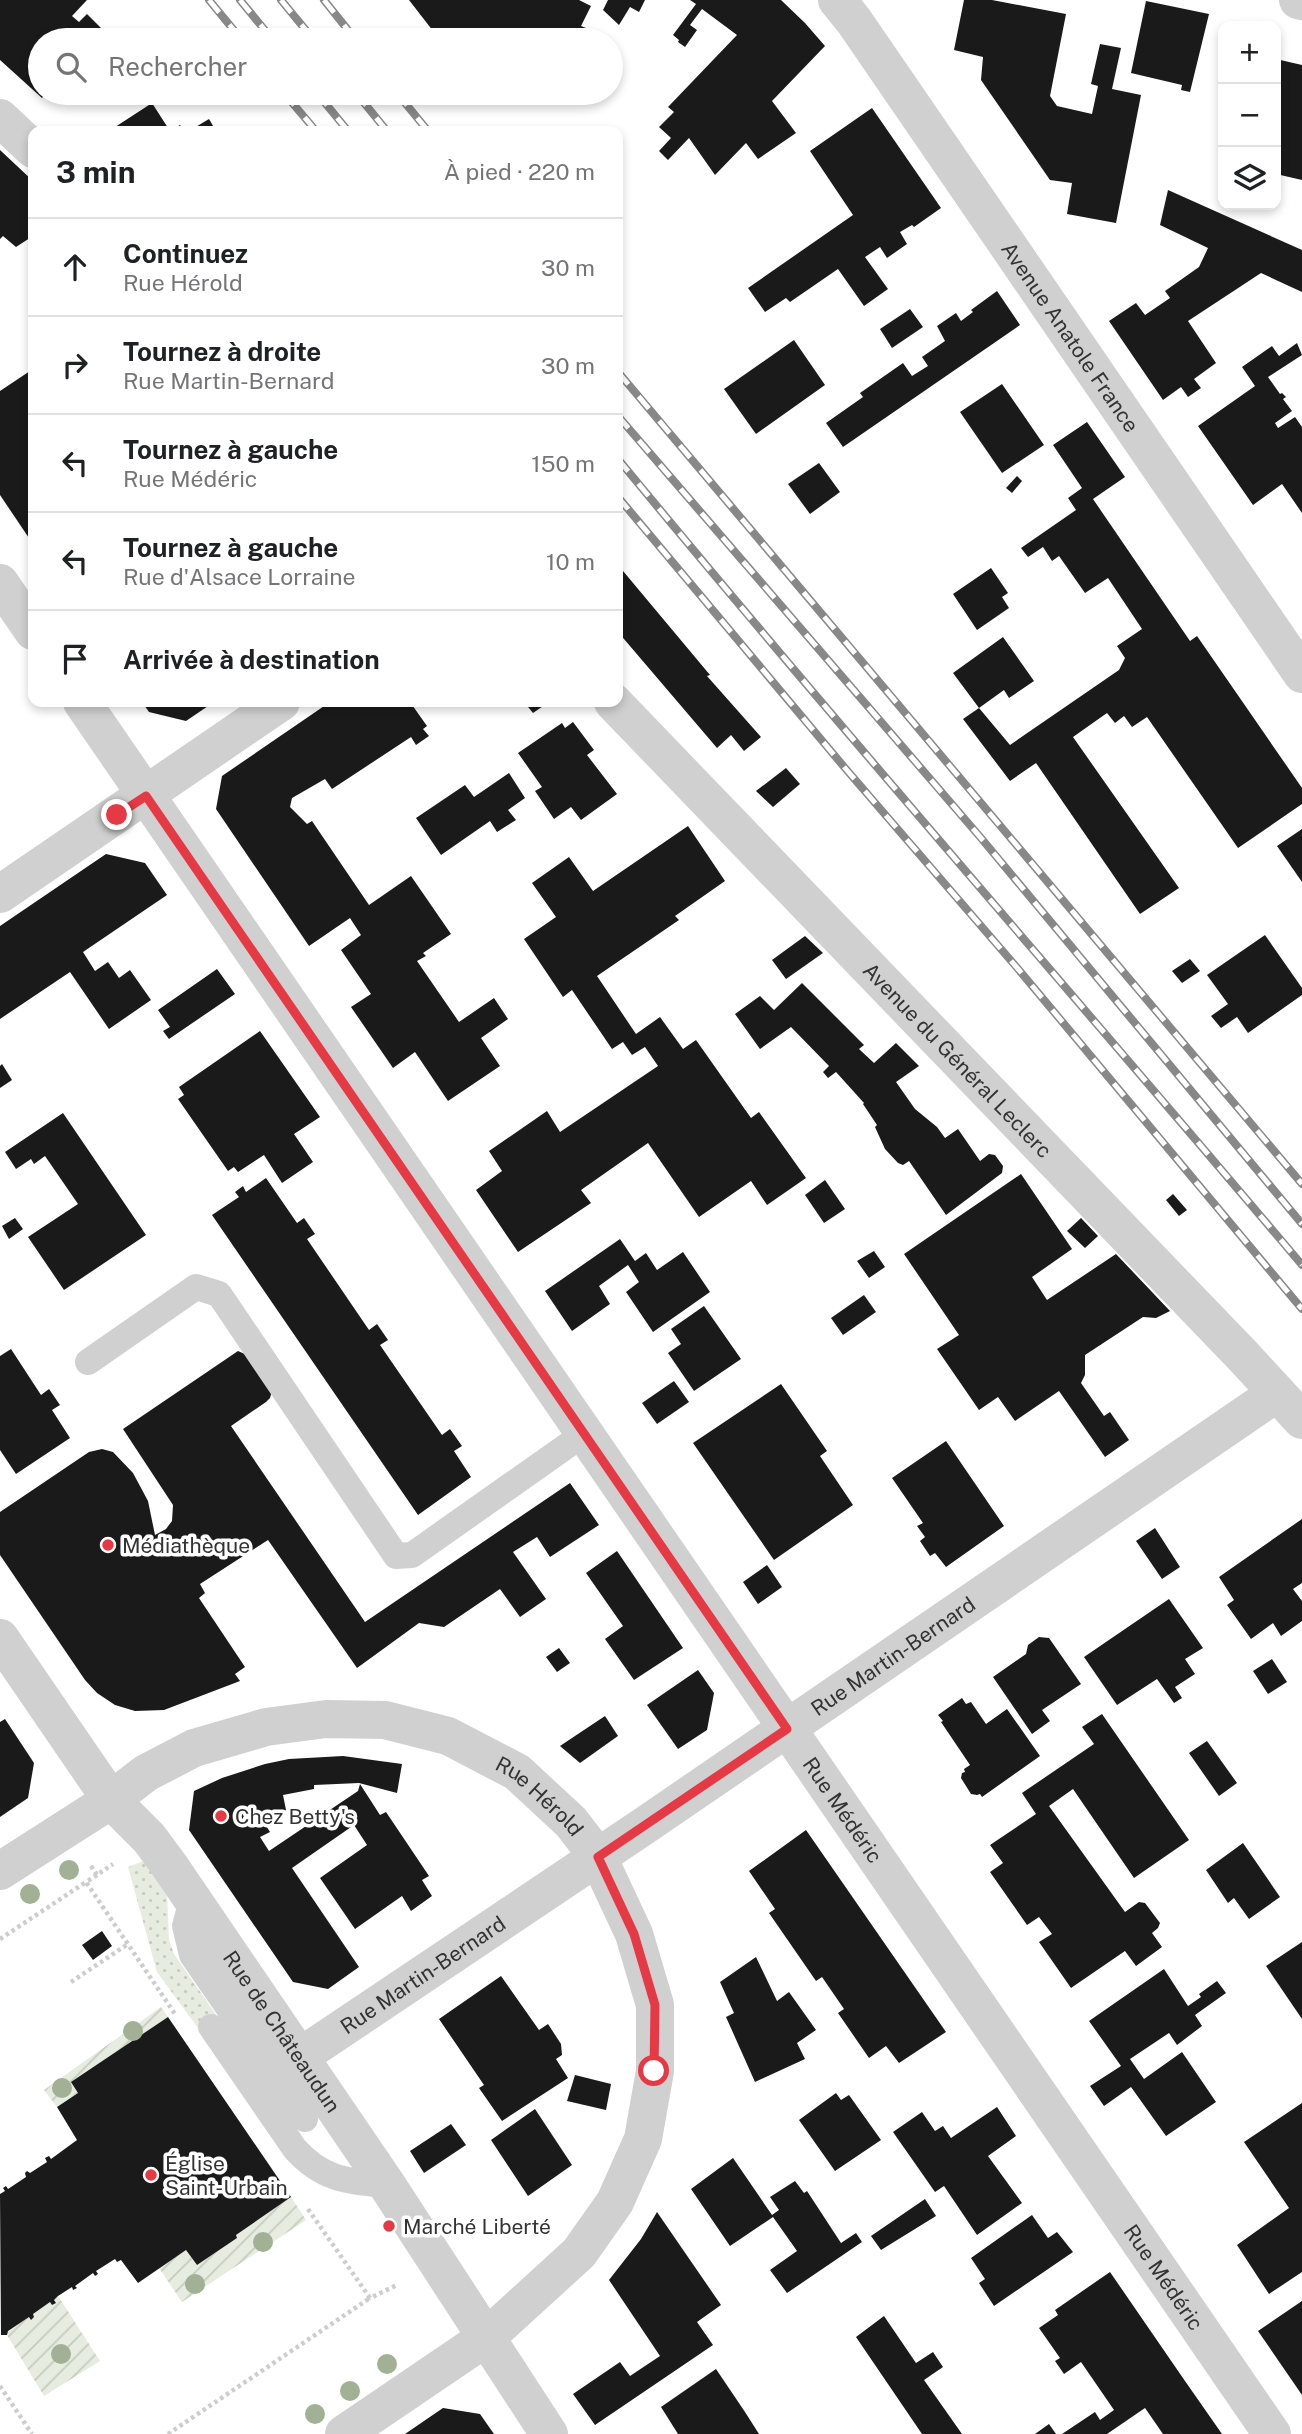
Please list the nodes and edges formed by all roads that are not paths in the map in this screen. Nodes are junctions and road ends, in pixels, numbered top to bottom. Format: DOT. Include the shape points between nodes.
graph roads {
  1 [pos="837,0"];
  2 [pos="0,118"];
  3 [pos="28,144"];
  4 [pos="0,583"];
  5 [pos="28,625"];
  6 [pos="1302,674"];
  7 [pos="85,707"];
  8 [pos="274,707"];
  9 [pos="617,707"];
  10 [pos="146,796"];
  11 [pos="0,894"];
  12 [pos="88,1362"];
  13 [pos="1290,1407"];
  14 [pos="584,1433"];
  15 [pos="0,1638"];
  16 [pos="787,1729"];
  17 [pos="111,1800"];
  18 [pos="598,1857"];
  19 [pos="0,1871"];
  20 [pos="192,1900"];
  21 [pos="211,2027"];
  22 [pos="298,2058"];
  23 [pos="305,2119"];
  24 [pos="387,2185"];
  25 [pos="487,2337"];
  26 [pos="344,2434"];
  27 [pos="549,2434"];
  28 [pos="1272,2434"];
  1 -- 6 [label="street, Avenue Anatole France"];
  2 -- 3 [label="street"];
  4 -- 5 [label="street"];
  7 -- 10 [label="street, Rue Médéric"];
  8 -- 10 [label="street"];
  9 -- 13 [label="street, Avenue du Général Leclerc"];
  10 -- 11 [label="street"];
  10 -- 14 [label="street, Rue Médéric"];
  12 -- 14 [label="lane" via="196,1287 219,1294 396,1556 412,1555"];
  13 -- 16 [label="street, Rue Martin-Bernard"];
  14 -- 16 [label="street, Rue Médéric"];
  15 -- 17 [label="street, Rue de Châteaudun"];
  16 -- 18 [label="street, Rue Martin-Bernard"];
  16 -- 28 [label="street, Rue Médéric"];
  17 -- 18 [label="street, Rue Hérold" via="146,1773 194,1748 267,1727 326,1719 385,1720 448,1736 517,1772 572,1822"];
  17 -- 19 [label="street, Rue Hérold"];
  17 -- 20 [label="street, Rue de Châteaudun" via="149,1838"];
  18 -- 22 [label="street, Rue Martin-Bernard"];
  18 -- 25 [label="street, Rue Hérold" via="634,1934 655,2005 654,2071 643,2139 615,2202 579,2253"];
  20 -- 22 [label="street, Rue de Châteaudun"];
  20 -- 23 [label="lane" via="185,1926 192,1955"];
  21 -- 24 [label="lane" via="306,2162 338,2179"];
  22 -- 24 [label="street, Rue de Châteaudun"];
  24 -- 25 [label="street, Rue de Châteaudun"];
  25 -- 26 [label="street, Rue Hérold"];
  25 -- 27 [label="street, Rue de Châteaudun"];
}
